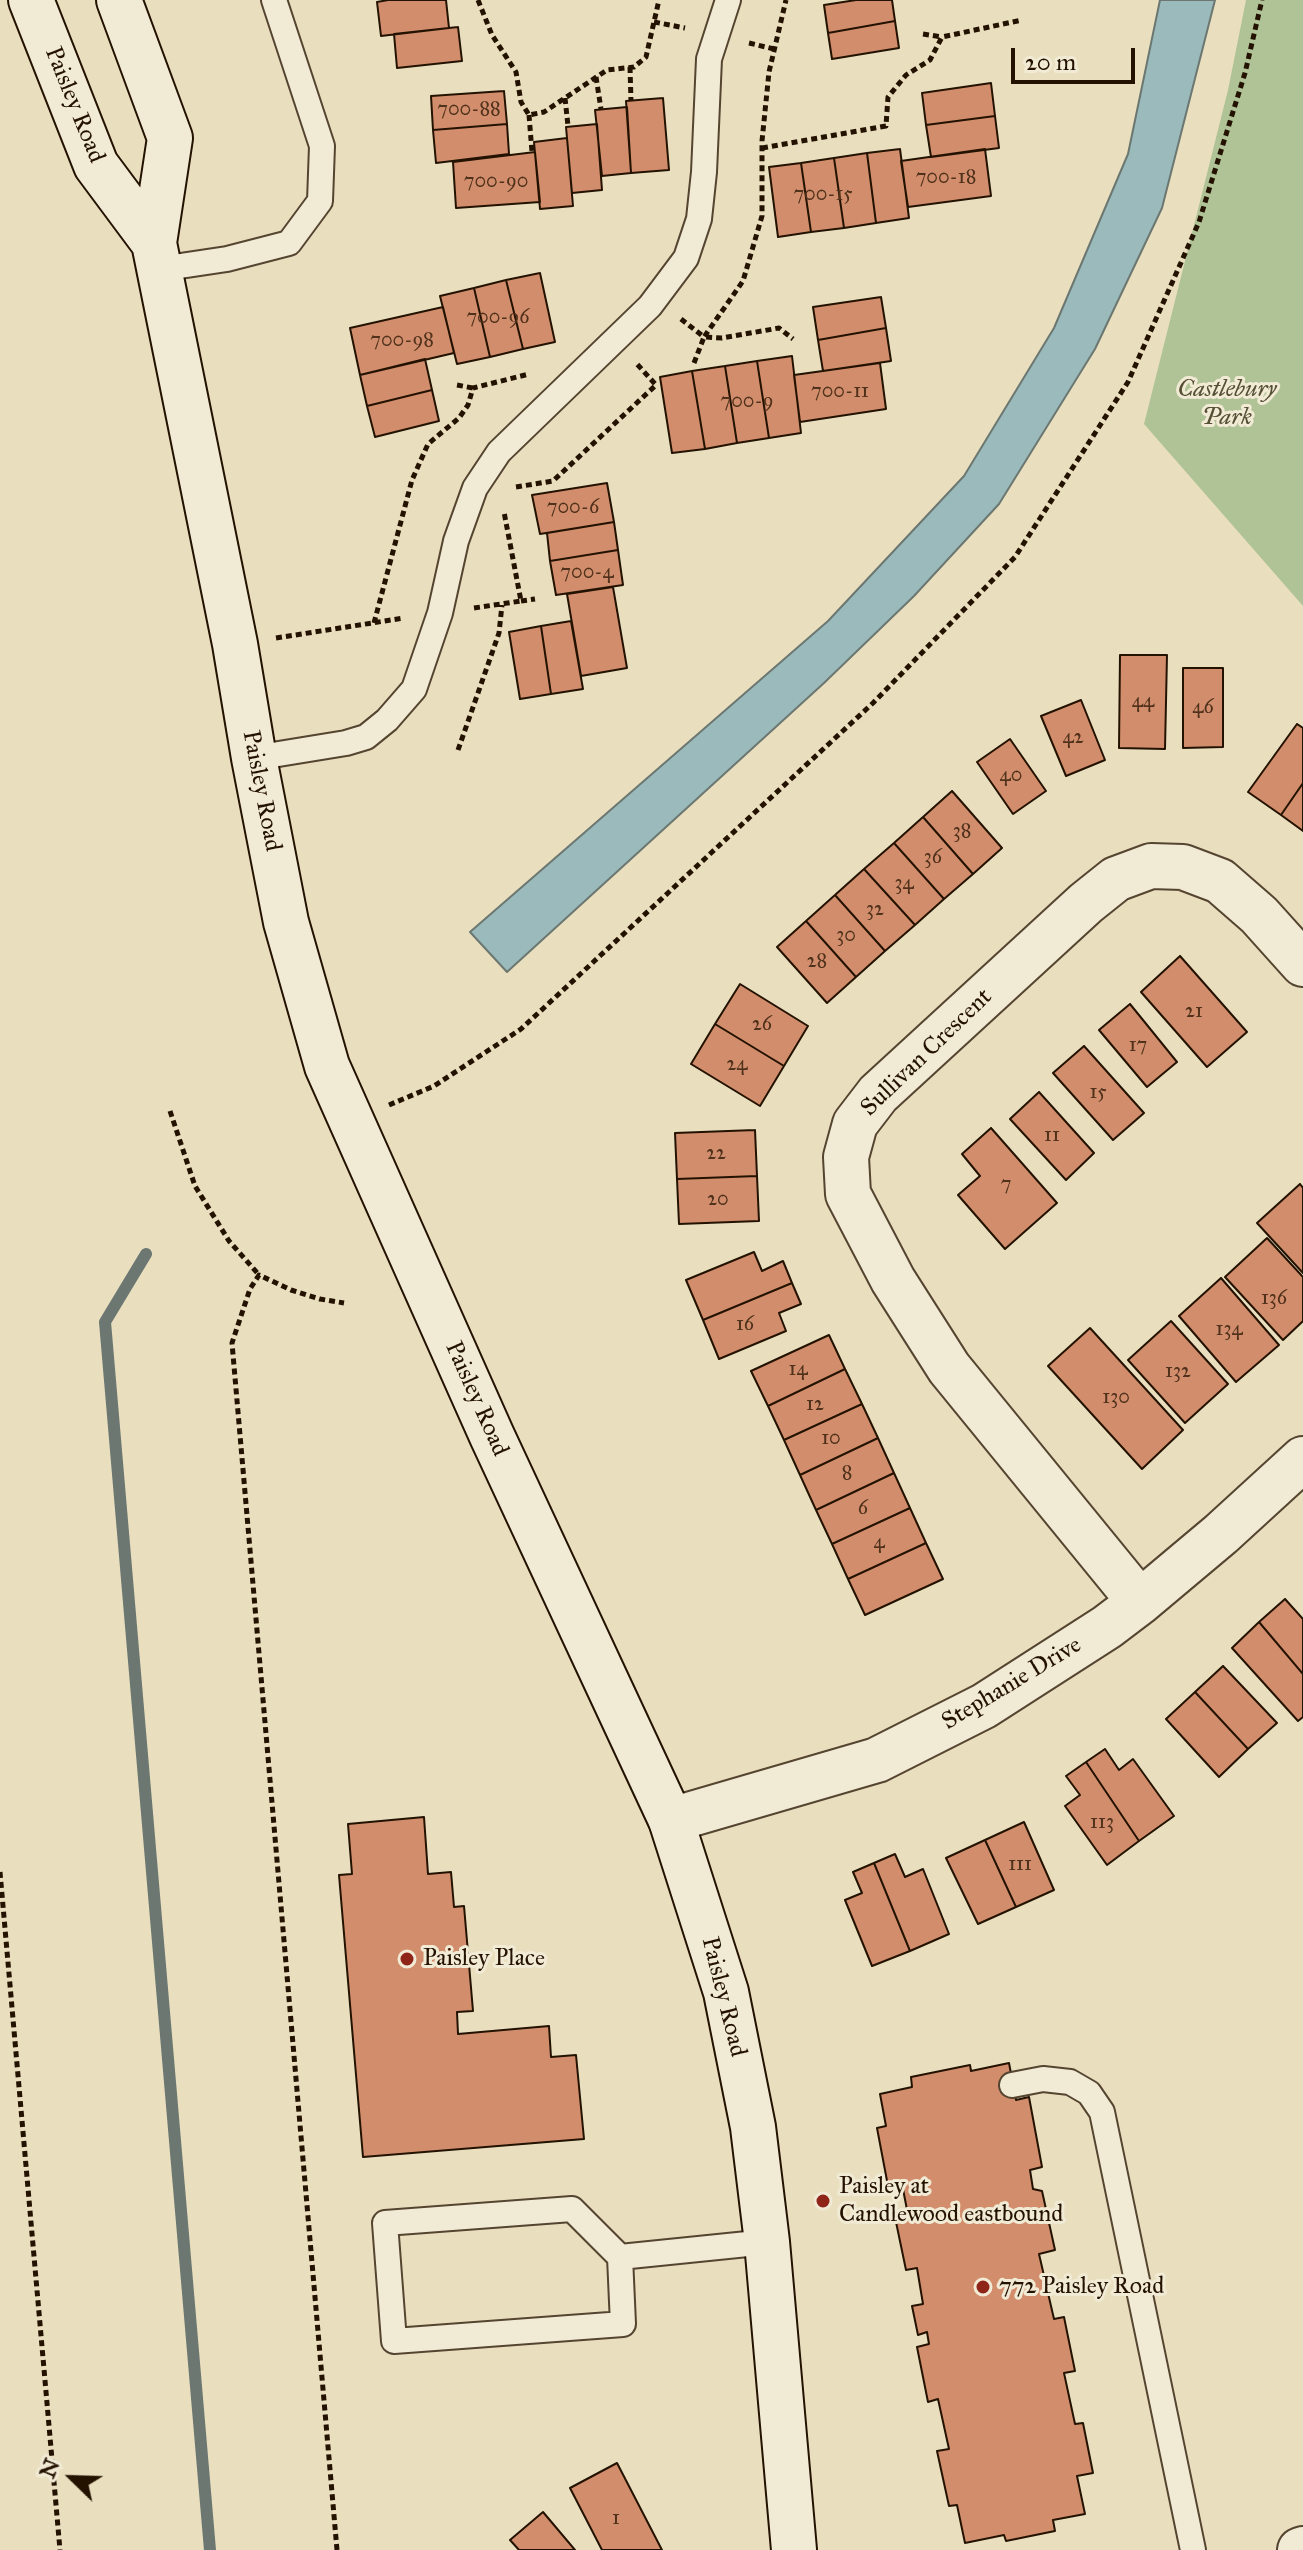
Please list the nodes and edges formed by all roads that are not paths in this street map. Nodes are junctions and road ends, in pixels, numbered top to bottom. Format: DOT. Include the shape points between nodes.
graph roads {
  1 [pos="31,0"];
  2 [pos="119,0"];
  3 [pos="274,0"];
  4 [pos="728,0"];
  5 [pos="157,256"];
  6 [pos="254,758"];
  7 [pos="1303,964"];
  8 [pos="1303,1459"];
  9 [pos="1140,1602"];
  10 [pos="671,1820"];
  11 [pos="1012,2085"];
  12 [pos="767,2242"];
  13 [pos="620,2257"];
  14 [pos="794,2550"];
  15 [pos="1193,2550"];
  1 -- 5 [label="main road, Paisley Road" via="96,165"];
  2 -- 5 [label="main road, Paisley Road" via="170,138"];
  3 -- 5 [label="lane" via="322,146 320,201 289,243 227,259"];
  4 -- 6 [label="lane" via="709,59 699,219 686,258 650,306 499,452 475,488 414,689 366,737"];
  5 -- 6 [label="main road, Paisley Road"];
  6 -- 10 [label="main road, Paisley Road" via="286,922 327,1066"];
  7 -- 9 [label="main road, Sullivan Crescent" via="1220,881 1183,867 1151,866 1116,879 878,1094 855,1124 846,1157 848,1194 893,1280 949,1368"];
  8 -- 9 [label="main road, Stephanie Drive"];
  9 -- 10 [label="main road, Stephanie Drive" via="984,1706 877,1760"];
  10 -- 12 [label="main road, Paisley Road" via="726,1992 753,2127"];
  11 -- 15 [label="lane" via="1043,2079 1070,2082 1089,2093 1102,2112"];
  12 -- 13 [label="lane"];
  12 -- 14 [label="main road, Paisley Road"];
  13 -- 13 [label="lane" via="623,2324 394,2341 385,2223 572,2209"];
}
